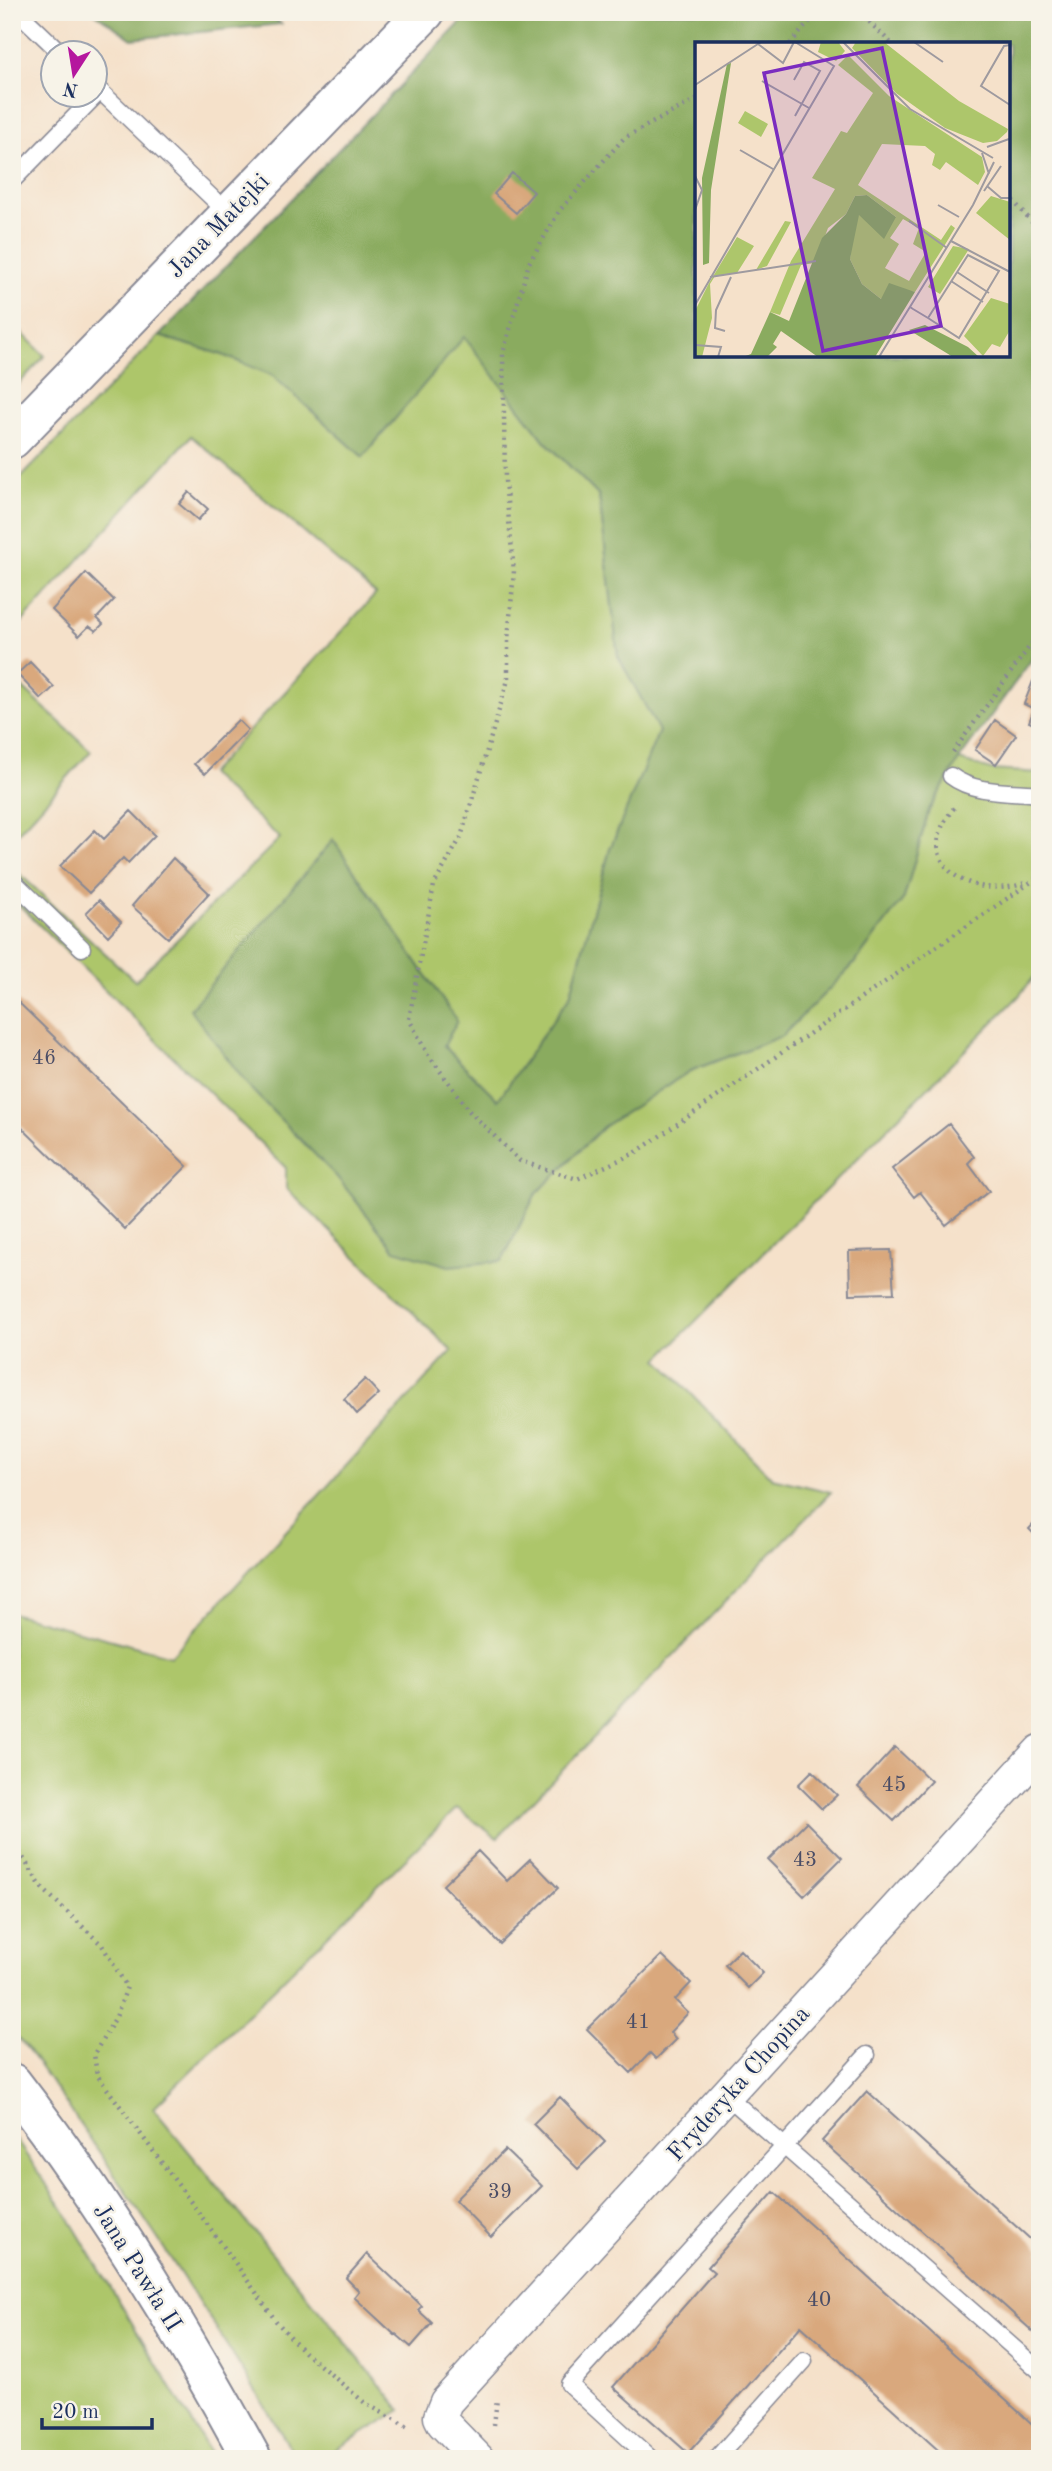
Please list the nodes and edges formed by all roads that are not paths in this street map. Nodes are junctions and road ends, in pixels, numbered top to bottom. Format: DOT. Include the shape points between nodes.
graph roads {
  1 [pos="18,12"];
  2 [pos="425,12"];
  3 [pos="45,38"];
  4 [pos="108,98"];
  5 [pos="79,108"];
  6 [pos="12,181"];
  7 [pos="229,214"];
  8 [pos="12,439"];
  9 [pos="951,776"];
  10 [pos="1040,794"];
  11 [pos="12,880"];
  12 [pos="82,948"];
  13 [pos="1040,1751"];
  14 [pos="867,2055"];
  15 [pos="12,2083"];
  16 [pos="726,2095"];
  17 [pos="783,2147"];
  18 [pos="804,2361"];
  19 [pos="1040,2371"];
  20 [pos="251,2459"];
  21 [pos="478,2459"];
  22 [pos="651,2459"];
  23 [pos="716,2459"];
  1 -- 3 [label="lane"];
  2 -- 7 [label="street, Jana Matejki"];
  4 -- 7 [label="lane"];
  5 -- 6 [label="lane"];
  7 -- 8 [label="street, Jana Matejki"];
  9 -- 10 [label="lane" via="981,788"];
  11 -- 12 [label="lane"];
  13 -- 16 [label="street, Fryderyka Chopina"];
  14 -- 17 [label="lane"];
  15 -- 20 [label="street, Jana Pawła II" via="118,2232"];
  16 -- 17 [label="lane"];
  16 -- 21 [label="street, Fryderyka Chopina" via="446,2402 440,2417"];
  17 -- 19 [label="lane"];
  17 -- 22 [label="lane" via="569,2384"];
  18 -- 23 [label="lane"];
}
